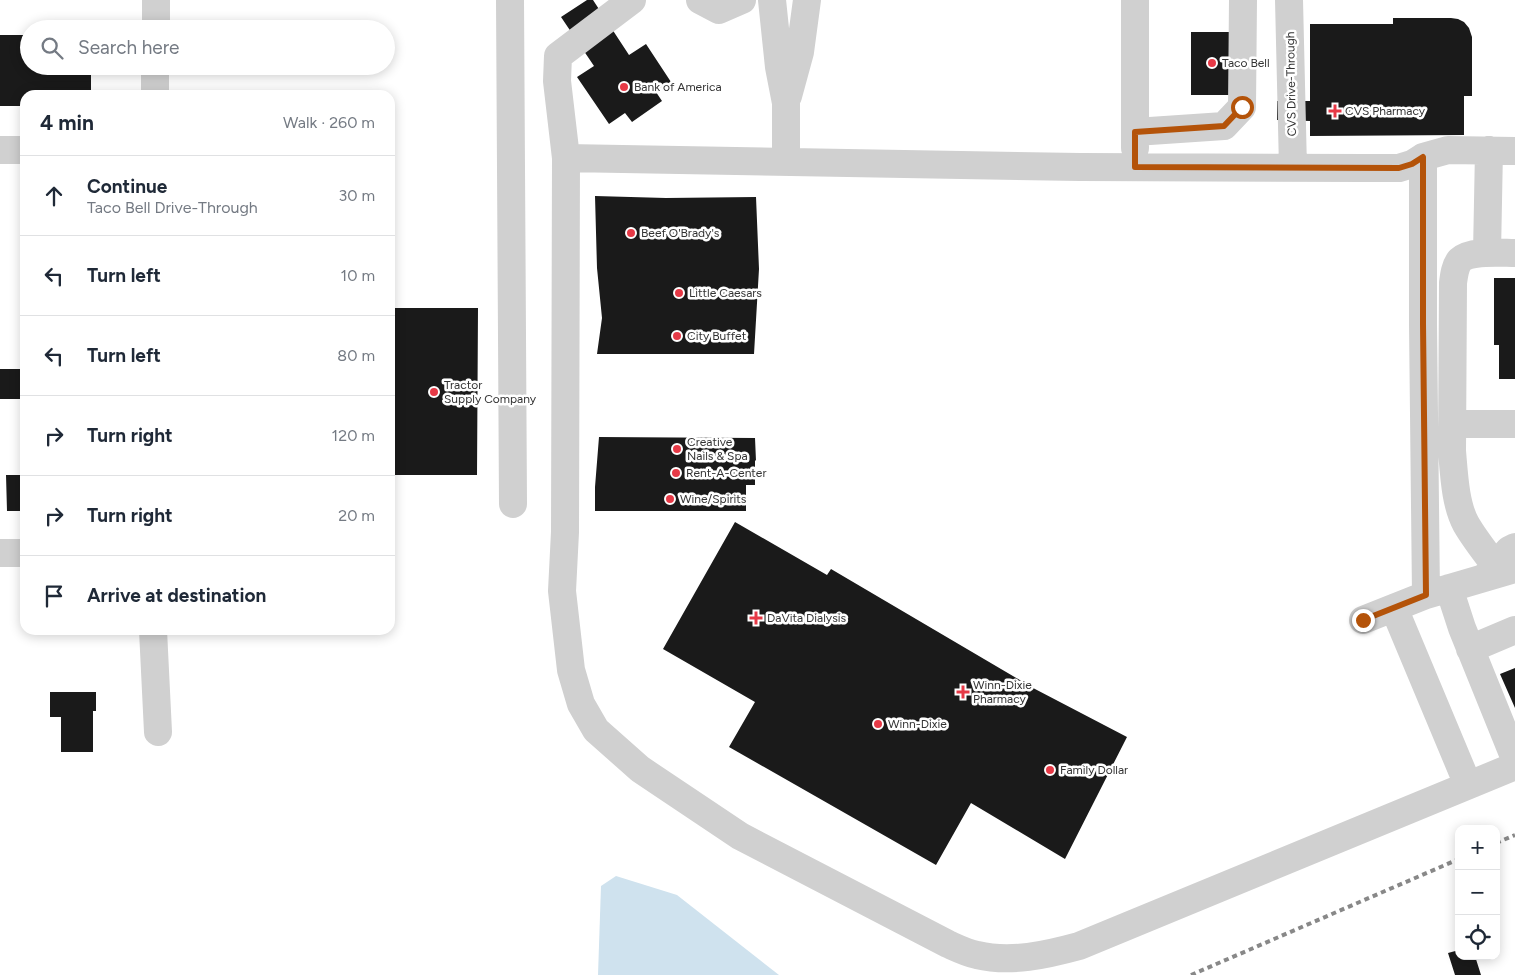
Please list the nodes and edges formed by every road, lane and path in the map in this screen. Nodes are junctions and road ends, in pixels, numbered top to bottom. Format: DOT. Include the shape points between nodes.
graph roads {
  1 [pos="156,0"];
  2 [pos="510,0"];
  3 [pos="632,0"];
  4 [pos="772,0"];
  5 [pos="806,0"];
  6 [pos="1135,0"];
  7 [pos="1244,0"];
  8 [pos="1289,0"];
  9 [pos="156,20"];
  10 [pos="155,75"];
  11 [pos="155,90"];
  12 [pos="786,103"];
  13 [pos="1135,132"];
  14 [pos="0,150"];
  15 [pos="20,150"];
  16 [pos="1502,151"];
  17 [pos="1423,157"];
  18 [pos="566,158"];
  19 [pos="786,162"];
  20 [pos="1135,167"];
  21 [pos="1293,168"];
  22 [pos="1487,253"];
  23 [pos="1515,253"];
  24 [pos="1453,424"];
  25 [pos="1515,424"];
  26 [pos="513,504"];
  27 [pos="1515,547"];
  28 [pos="0,553"];
  29 [pos="20,553"];
  30 [pos="1498,571"];
  31 [pos="1437,592"];
  32 [pos="1394,608"];
  33 [pos="1363,620"];
  34 [pos="1515,630"];
  35 [pos="153,635"];
  36 [pos="1470,649"];
  37 [pos="158,732"];
  38 [pos="1515,759"];
  39 [pos="1515,766"];
  40 [pos="1468,785"];
  1 -- 9 [label="street"];
  2 -- 26 [label="street"];
  3 -- 18 [label="street" via="558,56 557,81"];
  4 -- 12 [label="street"];
  5 -- 12 [label="street" via="800,52"];
  6 -- 13 [label="street"];
  7 -- 13 [label="street" via="1242,107 1224,126"];
  8 -- 21 [label="street, CVS Drive-Through"];
  10 -- 11 [label="street"];
  12 -- 19 [label="street"];
  13 -- 20 [label="street"];
  14 -- 15 [label="street"];
  16 -- 17 [label="street" via="1448,150"];
  16 -- 22 [label="street"];
  17 -- 21 [label="street" via="1399,168"];
  17 -- 31 [label="street" via="1423,324"];
  18 -- 19 [label="street"];
  18 -- 40 [label="street" via="562,591 571,670 581,704 596,730 640,769 740,836 948,944 976,955 1011,959 1079,946"];
  19 -- 20 [label="street"];
  20 -- 21 [label="street"];
  22 -- 23 [label="street"];
  22 -- 24 [label="street" via="1466,256 1459,261 1454,274"];
  24 -- 25 [label="street"];
  24 -- 30 [label="street" via="1453,470 1459,509"];
  27 -- 30 [label="street" via="1509,550"];
  28 -- 29 [label="street"];
  30 -- 31 [label="street"];
  31 -- 32 [label="street"];
  31 -- 36 [label="street"];
  32 -- 33 [label="street"];
  32 -- 40 [label="street"];
  34 -- 36 [label="street"];
  35 -- 37 [label="street"];
  36 -- 38 [label="street"];
  39 -- 40 [label="street"];
}
